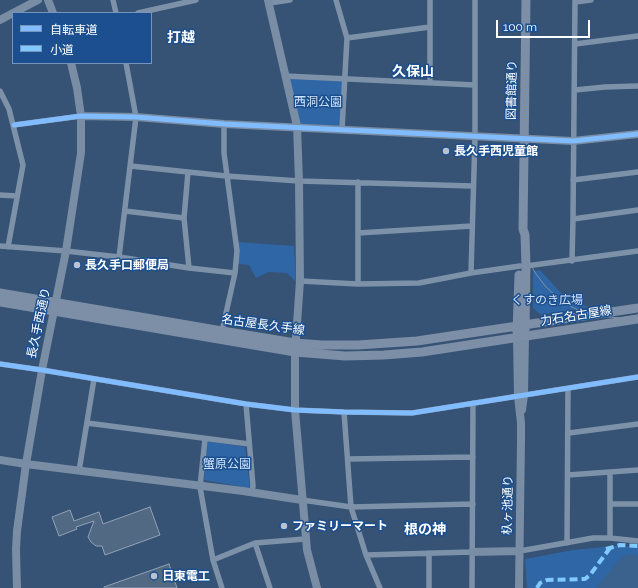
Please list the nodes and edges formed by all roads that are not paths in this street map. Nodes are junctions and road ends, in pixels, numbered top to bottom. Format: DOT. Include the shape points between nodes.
graph roads {
  1 [pos="38,0"];
  2 [pos="48,0"];
  3 [pos="113,0"];
  4 [pos="163,0"];
  5 [pos="196,0"];
  6 [pos="290,0"];
  7 [pos="336,0"];
  8 [pos="430,0"];
  9 [pos="475,0"];
  10 [pos="526,0"];
  11 [pos="591,0"];
  12 [pos="575,1"];
  13 [pos="269,2"];
  14 [pos="165,7"];
  15 [pos="15,12"];
  16 [pos="53,12"];
  17 [pos="116,12"];
  18 [pos="142,12"];
  19 [pos="12,14"];
  20 [pos="0,20"];
  21 [pos="430,27"];
  22 [pos="638,36"];
  23 [pos="347,38"];
  24 [pos="575,44"];
  25 [pos="71,64"];
  26 [pos="126,64"];
  27 [pos="285,76"];
  28 [pos="345,78"];
  29 [pos="430,83"];
  30 [pos="476,85"];
  31 [pos="638,86"];
  32 [pos="574,90"];
  33 [pos="0,91"];
  34 [pos="80,116"];
  35 [pos="136,117"];
  36 [pos="224,124"];
  37 [pos="14,125"];
  38 [pos="297,126"];
  39 [pos="342,129"];
  40 [pos="638,134"];
  41 [pos="476,137"];
  42 [pos="523,139"];
  43 [pos="573,141"];
  44 [pos="131,166"];
  45 [pos="188,172"];
  46 [pos="638,172"];
  47 [pos="226,176"];
  48 [pos="573,180"];
  49 [pos="299,181"];
  50 [pos="358,182"];
  51 [pos="473,186"];
  52 [pos="0,195"];
  53 [pos="17,196"];
  54 [pos="638,210"];
  55 [pos="125,211"];
  56 [pos="184,218"];
  57 [pos="573,218"];
  58 [pos="472,226"];
  59 [pos="358,233"];
  60 [pos="0,246"];
  61 [pos="8,246"];
  62 [pos="66,250"];
  63 [pos="638,251"];
  64 [pos="119,257"];
  65 [pos="572,260"];
  66 [pos="523,266"];
  67 [pos="189,268"];
  68 [pos="235,273"];
  69 [pos="470,273"];
  70 [pos="300,281"];
  71 [pos="358,284"];
  72 [pos="0,293"];
  73 [pos="0,302"];
  74 [pos="55,306"];
  75 [pos="638,308"];
  76 [pos="638,319"];
  77 [pos="521,326"];
  78 [pos="222,331"];
  79 [pos="521,337"];
  80 [pos="295,347"];
  81 [pos="0,364"];
  82 [pos="42,370"];
  83 [pos="638,377"];
  84 [pos="94,379"];
  85 [pos="568,389"];
  86 [pos="521,395"];
  87 [pos="473,403"];
  88 [pos="246,404"];
  89 [pos="296,410"];
  90 [pos="344,412"];
  91 [pos="87,423"];
  92 [pos="638,424"];
  93 [pos="569,433"];
  94 [pos="205,439"];
  95 [pos="249,444"];
  96 [pos="473,457"];
  97 [pos="348,459"];
  98 [pos="0,460"];
  99 [pos="26,464"];
  100 [pos="638,470"];
  101 [pos="79,471"];
  102 [pos="610,472"];
  103 [pos="568,476"];
  104 [pos="200,487"];
  105 [pos="252,494"];
  106 [pos="302,500"];
  107 [pos="472,504"];
  108 [pos="611,504"];
  109 [pos="638,504"];
  110 [pos="351,507"];
  111 [pos="610,538"];
  112 [pos="305,539"];
  113 [pos="638,541"];
  114 [pos="255,543"];
  115 [pos="567,543"];
  116 [pos="520,550"];
  117 [pos="472,552"];
  118 [pos="429,553"];
  119 [pos="366,555"];
  120 [pos="213,560"];
  121 [pos="17,588"];
  122 [pos="222,588"];
  123 [pos="270,588"];
  124 [pos="317,588"];
  125 [pos="380,588"];
  126 [pos="429,588"];
  127 [pos="472,588"];
  128 [pos="519,588"];
  1 -- 15 [label="street"];
  2 -- 16 [label="street"];
  3 -- 17 [label="street"];
  4 -- 14 [label="street"];
  5 -- 14 [label="street"];
  6 -- 13 [label="street"];
  7 -- 23 [label="street"];
  8 -- 21 [label="street"];
  9 -- 30 [label="street"];
  10 -- 42 [label="main road, 図書館通り"];
  11 -- 12 [label="street"];
  12 -- 24 [label="street"];
  13 -- 27 [label="street"];
  14 -- 18 [label="street"];
  19 -- 20 [label="street"];
  21 -- 23 [label="street"];
  21 -- 29 [label="street"];
  22 -- 24 [label="street"];
  23 -- 28 [label="street"];
  24 -- 32 [label="street"];
  25 -- 34 [label="street, 長久手西通り"];
  26 -- 35 [label="street"];
  27 -- 28 [label="street"];
  27 -- 38 [label="street"];
  28 -- 29 [label="street"];
  28 -- 39 [label="street"];
  29 -- 30 [label="street"];
  30 -- 41 [label="street"];
  31 -- 32 [label="street"];
  32 -- 43 [label="street"];
  33 -- 37 [label="street"];
  34 -- 35 [label="street"];
  34 -- 37 [label="street"];
  34 -- 62 [label="street, 長久手西通り" via="81,153"];
  35 -- 36 [label="street"];
  35 -- 44 [label="street"];
  36 -- 38 [label="street"];
  36 -- 47 [label="street"];
  37 -- 53 [label="street" via="23,165"];
  38 -- 39 [label="street"];
  38 -- 49 [label="street"];
  39 -- 41 [label="street"];
  40 -- 43 [label="street"];
  41 -- 42 [label="street"];
  41 -- 51 [label="street"];
  42 -- 43 [label="street"];
  42 -- 66 [label="main road, 図書館通り"];
  43 -- 48 [label="street"];
  44 -- 45 [label="street"];
  44 -- 55 [label="street"];
  45 -- 47 [label="street"];
  45 -- 56 [label="street"];
  46 -- 48 [label="street"];
  47 -- 49 [label="street"];
  47 -- 68 [label="street" via="237,251"];
  48 -- 57 [label="street"];
  49 -- 50 [label="street"];
  49 -- 70 [label="street"];
  50 -- 51 [label="street"];
  50 -- 59 [label="street"];
  51 -- 58 [label="street"];
  52 -- 53 [label="street"];
  53 -- 61 [label="street"];
  54 -- 57 [label="street"];
  55 -- 56 [label="street"];
  55 -- 64 [label="street"];
  56 -- 67 [label="street"];
  57 -- 65 [label="street"];
  58 -- 59 [label="street"];
  58 -- 69 [label="street"];
  59 -- 71 [label="street"];
  60 -- 61 [label="street"];
  61 -- 62 [label="street"];
  62 -- 64 [label="street"];
  62 -- 74 [label="street, 長久手西通り"];
  63 -- 65 [label="street"];
  64 -- 67 [label="street"];
  65 -- 66 [label="street"];
  66 -- 69 [label="street"];
  66 -- 77 [label="main road, 図書館通り"];
  67 -- 68 [label="street"];
  68 -- 78 [label="street"];
  69 -- 71 [label="street" via="419,283"];
  70 -- 71 [label="street"];
  70 -- 80 [label="street"];
  72 -- 74 [label="main road, 名古屋長久手線"];
  73 -- 74 [label="main road, 名古屋長久手線"];
  74 -- 78 [label="main road, 名古屋長久手線"];
  74 -- 80 [label="main road, 名古屋長久手線"];
  74 -- 82 [label="street, 長久手西通り"];
  75 -- 77 [label="main road, 力石名古屋線"];
  76 -- 79 [label="main road, 力石名古屋線"];
  77 -- 79 [label="main road, 図書館通り"];
  77 -- 80 [label="main road, 名古屋長久手線" via="417,341"];
  78 -- 80 [label="main road, 名古屋長久手線"];
  79 -- 80 [label="main road, 名古屋長久手線" via="384,355 345,356"];
  79 -- 86 [label="street, 杁ヶ池通り"];
  80 -- 89 [label="street"];
  81 -- 82 [label="street"];
  82 -- 84 [label="street"];
  82 -- 99 [label="street, 長久手西通り"];
  83 -- 85 [label="street"];
  84 -- 88 [label="street"];
  84 -- 91 [label="street"];
  85 -- 86 [label="street"];
  85 -- 93 [label="street"];
  86 -- 87 [label="street"];
  86 -- 116 [label="street, 杁ヶ池通り"];
  87 -- 90 [label="street" via="412,413"];
  87 -- 96 [label="street"];
  88 -- 89 [label="street"];
  88 -- 95 [label="street"];
  89 -- 90 [label="street"];
  89 -- 106 [label="street"];
  90 -- 97 [label="street"];
  91 -- 94 [label="street"];
  91 -- 101 [label="street"];
  92 -- 93 [label="street"];
  93 -- 103 [label="street"];
  94 -- 95 [label="street"];
  94 -- 104 [label="street"];
  95 -- 105 [label="street"];
  96 -- 97 [label="street"];
  96 -- 107 [label="street"];
  97 -- 110 [label="street"];
  98 -- 99 [label="street"];
  99 -- 101 [label="street"];
  99 -- 121 [label="street, 長久手西通り" via="17,530"];
  100 -- 102 [label="street"];
  101 -- 104 [label="street"];
  102 -- 103 [label="street"];
  102 -- 108 [label="street"];
  103 -- 115 [label="street"];
  104 -- 105 [label="street"];
  104 -- 120 [label="street"];
  105 -- 106 [label="street"];
  106 -- 110 [label="street"];
  106 -- 112 [label="street"];
  107 -- 110 [label="street"];
  107 -- 117 [label="street"];
  108 -- 109 [label="street"];
  108 -- 111 [label="street"];
  110 -- 119 [label="street"];
  111 -- 113 [label="street"];
  111 -- 115 [label="street"];
  112 -- 114 [label="street"];
  112 -- 124 [label="street"];
  114 -- 120 [label="street"];
  114 -- 123 [label="street"];
  115 -- 116 [label="street"];
  116 -- 117 [label="street"];
  116 -- 128 [label="street, 杁ヶ池通り"];
  117 -- 118 [label="street"];
  117 -- 127 [label="street"];
  118 -- 119 [label="street"];
  118 -- 126 [label="street"];
  119 -- 125 [label="street"];
  120 -- 122 [label="street"];
}
